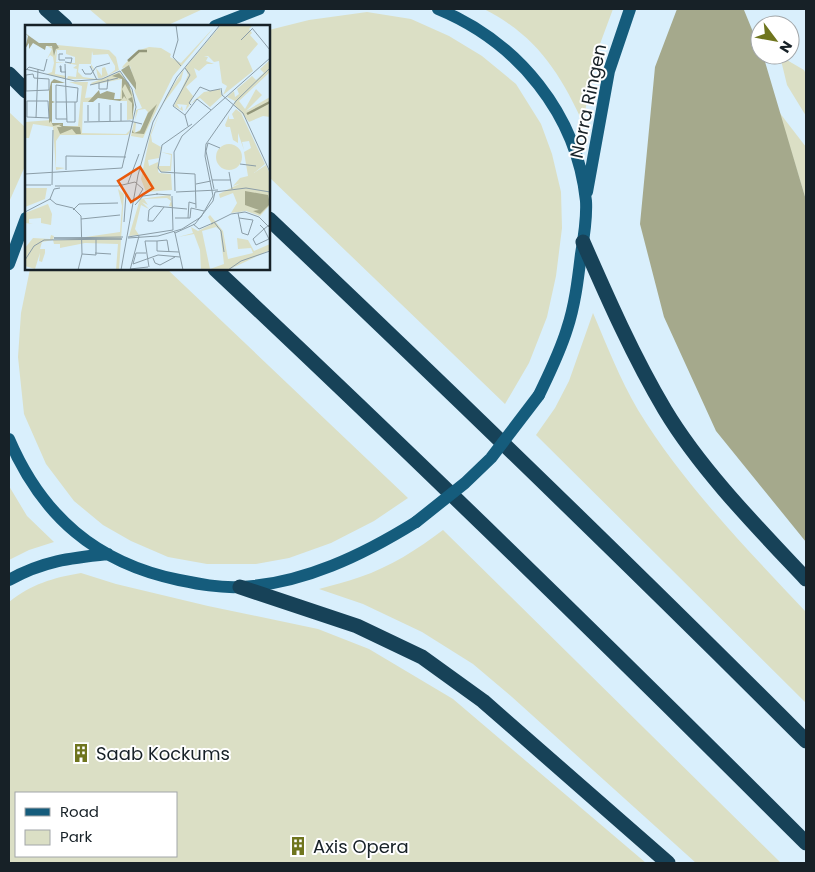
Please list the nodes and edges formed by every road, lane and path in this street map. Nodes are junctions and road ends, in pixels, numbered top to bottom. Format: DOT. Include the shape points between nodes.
graph roads {
  1 [pos="46,9"];
  2 [pos="260,9"];
  3 [pos="438,9"];
  4 [pos="630,9"];
  5 [pos="64,25"];
  6 [pos="218,25"];
  7 [pos="9,74"];
  8 [pos="25,90"];
  9 [pos="586,202"];
  10 [pos="25,221"];
  11 [pos="270,221"];
  12 [pos="583,242"];
  13 [pos="9,264"];
  14 [pos="216,270"];
  15 [pos="9,439"];
  16 [pos="108,554"];
  17 [pos="806,579"];
  18 [pos="9,580"];
  19 [pos="240,587"];
  20 [pos="806,741"];
  21 [pos="806,843"];
  22 [pos="668,863"];
  1 -- 5 [label="highway"];
  2 -- 6 [label="main road"];
  3 -- 9 [label="main road" via="478,28 498,42 543,89 570,137"];
  4 -- 9 [label="main road, Norra Ringen" via="609,71"];
  7 -- 8 [label="highway"];
  9 -- 12 [label="main road"];
  10 -- 13 [label="main road"];
  11 -- 20 [label="highway" via="686,621"];
  12 -- 17 [label="highway" via="637,360 666,411 703,463"];
  12 -- 19 [label="main road, bridge" via="567,328 539,395 491,458 416,522 367,550 315,572"];
  14 -- 21 [label="highway" via="628,666"];
  15 -- 16 [label="main road" via="26,474 52,511 87,542"];
  16 -- 18 [label="main road" via="66,558 28,569"];
  16 -- 19 [label="main road" via="162,576"];
  19 -- 22 [label="highway" via="358,626 422,658 483,701"];
}
